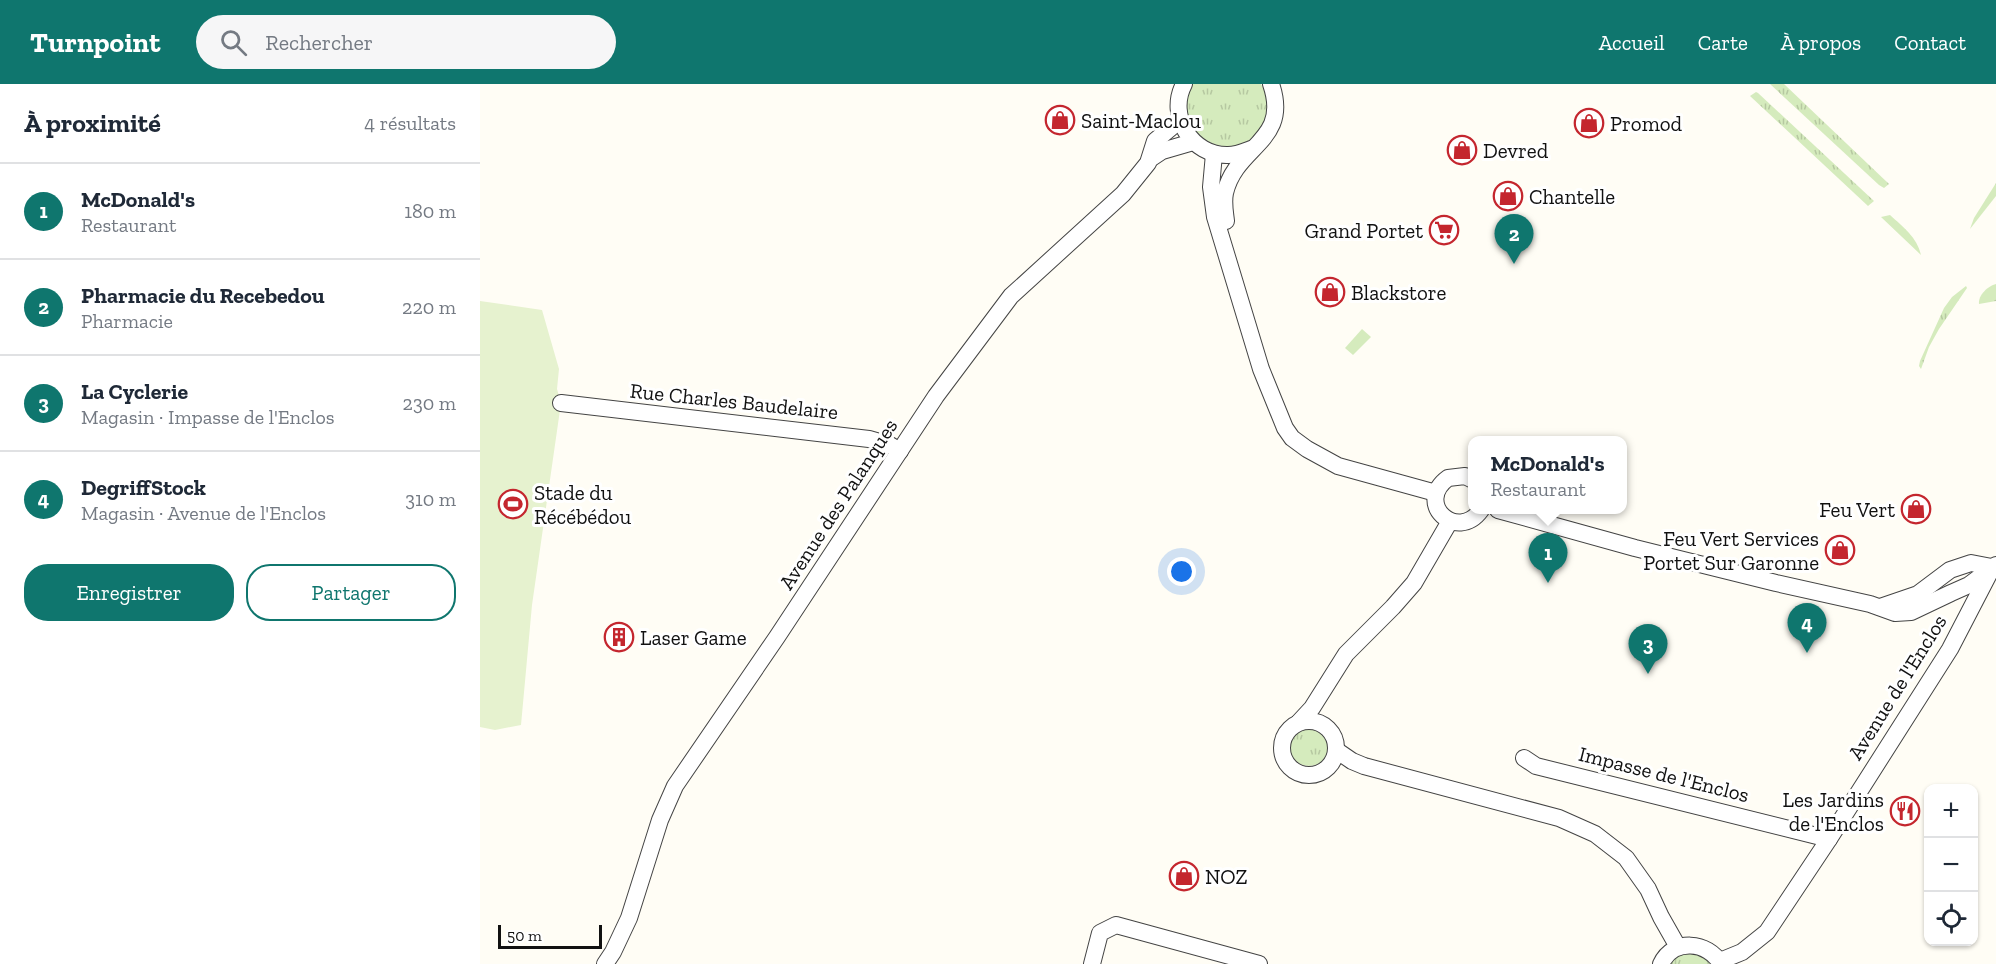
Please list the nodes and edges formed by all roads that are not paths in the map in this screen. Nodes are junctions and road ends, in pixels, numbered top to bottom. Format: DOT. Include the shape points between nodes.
graph roads {
  1 [pos="1184,84"];
  2 [pos="1271,84"];
  3 [pos="1180,120"];
  4 [pos="1193,142"];
  5 [pos="1252,149"];
  6 [pos="1214,154"];
  7 [pos="1150,159"];
  8 [pos="1242,304"];
  9 [pos="561,404"];
  10 [pos="900,451"];
  11 [pos="1468,478"];
  12 [pos="1436,494"];
  13 [pos="1478,514"];
  14 [pos="1513,514"];
  15 [pos="1450,521"];
  16 [pos="1995,566"];
  17 [pos="1326,684"];
  18 [pos="1299,722"];
  19 [pos="1329,729"];
  20 [pos="1336,750"];
  21 [pos="1524,758"];
  22 [pos="1364,766"];
  23 [pos="1328,768"];
  24 [pos="1829,839"];
  25 [pos="1678,947"];
  26 [pos="1720,963"];
  27 [pos="605,964"];
  28 [pos="1092,964"];
  29 [pos="1258,964"];
  30 [pos="1661,964"];
  1 -- 3 [label="street" via="1178,105"];
  2 -- 5 [label="street" via="1276,105 1272,127"];
  3 -- 4 [label="street"];
  3 -- 7 [label="street, Avenue des Palanques" via="1155,141"];
  4 -- 6 [label="street"];
  4 -- 7 [label="street" via="1162,151"];
  5 -- 6 [label="street" via="1227,156"];
  5 -- 8 [label="street" via="1239,163 1224,203"];
  6 -- 8 [label="street" via="1211,187 1215,217"];
  7 -- 10 [label="street, Avenue des Palanques" via="1123,194 1011,296"];
  8 -- 12 [label="street" via="1276,411 1292,438 1319,458 1338,466"];
  9 -- 10 [label="street, Rue Charles Baudelaire" via="869,439"];
  10 -- 27 [label="street, Avenue des Palanques" via="675,786 629,918"];
  11 -- 12 [label="street" via="1448,478"];
  12 -- 15 [label="street" via="1438,510"];
  13 -- 15 [label="street" via="1461,523"];
  14 -- 16 [label="street" via="1895,613 1911,612 1969,585"];
  15 -- 17 [label="street" via="1414,583 1346,654"];
  16 -- 24 [label="street, Avenue de l'Enclos" via="1950,649"];
  17 -- 18 [label="street"];
  17 -- 19 [label="street" via="1323,715"];
  18 -- 19 [label="street" via="1315,721"];
  18 -- 23 [label="street" via="1282,741 1284,759 1295,772 1304,775"];
  19 -- 20 [label="street"];
  20 -- 22 [label="street"];
  20 -- 23 [label="street"];
  21 -- 24 [label="street, Impasse de l'Enclos" via="1536,766"];
  22 -- 23 [label="street"];
  22 -- 25 [label="street" via="1559,818 1595,834 1626,858 1648,889"];
  24 -- 26 [label="street, Avenue de l'Enclos" via="1767,932"];
  25 -- 26 [label="street" via="1706,948"];
  25 -- 30 [label="street"];
  28 -- 29 [label="street" via="1100,933 1116,925"];
}
